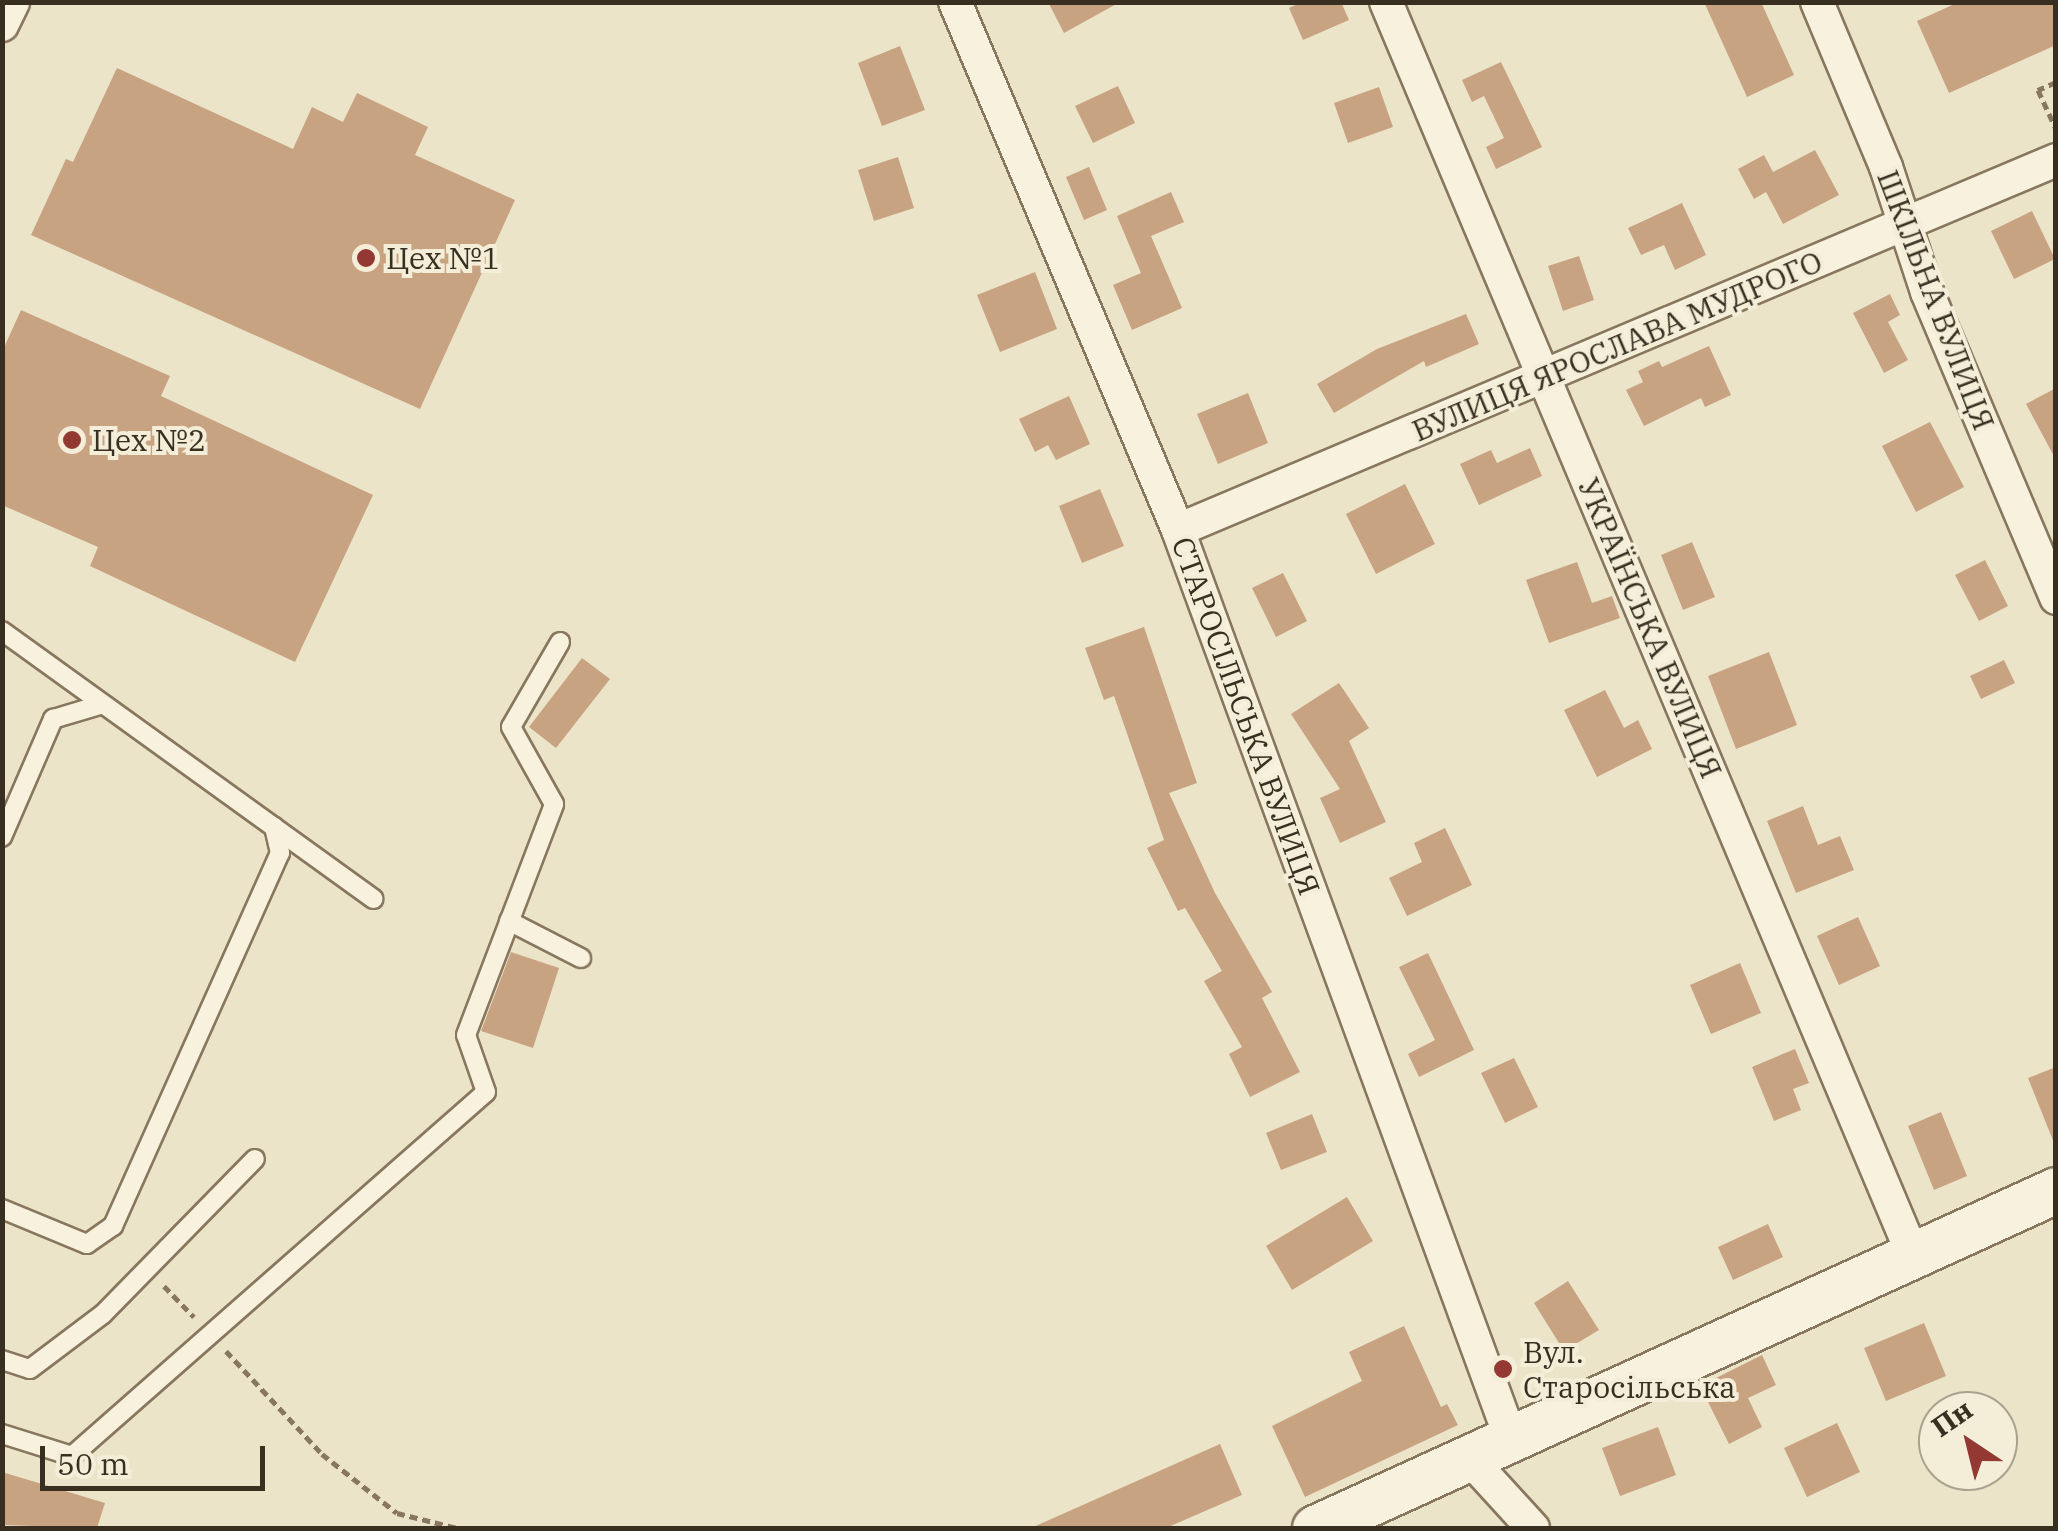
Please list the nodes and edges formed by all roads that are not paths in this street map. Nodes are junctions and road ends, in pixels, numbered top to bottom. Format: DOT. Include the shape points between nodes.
graph roads {
  1 [pos="13,2"];
  2 [pos="955,2"];
  3 [pos="1386,2"];
  4 [pos="1817,2"];
  5 [pos="2,25"];
  6 [pos="2056,160"];
  7 [pos="1907,224"];
  8 [pos="1545,377"];
  9 [pos="1178,530"];
  10 [pos="2056,598"];
  11 [pos="2,630"];
  12 [pos="560,642"];
  13 [pos="104,704"];
  14 [pos="274,827"];
  15 [pos="2,838"];
  16 [pos="374,899"];
  17 [pos="509,921"];
  18 [pos="580,958"];
  19 [pos="255,1158"];
  20 [pos="2056,1190"];
  21 [pos="2,1208"];
  22 [pos="1913,1255"];
  23 [pos="2,1360"];
  24 [pos="2,1434"];
  25 [pos="1511,1439"];
  26 [pos="1469,1458"];
  27 [pos="1315,1528"];
  28 [pos="1533,1528"];
  1 -- 5 [label="street"];
  2 -- 9 [label="street, СТАРОСІЛЬСЬКА ВУЛИЦЯ"];
  3 -- 8 [label="street, УКРАЇНСЬКА ВУЛИЦЯ"];
  4 -- 7 [label="street, ШКІЛЬНА ВУЛИЦЯ"];
  6 -- 7 [label="street, ВУЛИЦЯ ЯРОСЛАВА МУДРОГО"];
  7 -- 8 [label="street, ВУЛИЦЯ ЯРОСЛАВА МУДРОГО"];
  7 -- 10 [label="street, ШКІЛЬНА ВУЛИЦЯ" via="1926,292"];
  8 -- 9 [label="street, ВУЛИЦЯ ЯРОСЛАВА МУДРОГО"];
  8 -- 22 [label="street, УКРАЇНСЬКА ВУЛИЦЯ"];
  9 -- 25 [label="street, СТАРОСІЛЬСЬКА ВУЛИЦЯ"];
  11 -- 13 [label="lane"];
  12 -- 17 [label="lane" via="511,727 554,804"];
  13 -- 14 [label="lane"];
  13 -- 15 [label="lane" via="52,718"];
  14 -- 16 [label="lane"];
  14 -- 21 [label="lane" via="280,853 113,1226 88,1244"];
  17 -- 18 [label="lane"];
  17 -- 24 [label="lane" via="466,1036 486,1092 72,1456"];
  19 -- 23 [label="lane" via="103,1314 30,1369"];
  20 -- 22 [label="street"];
  22 -- 25 [label="street"];
  25 -- 26 [label="street"];
  26 -- 27 [label="street"];
  26 -- 28 [label="street"];
}
